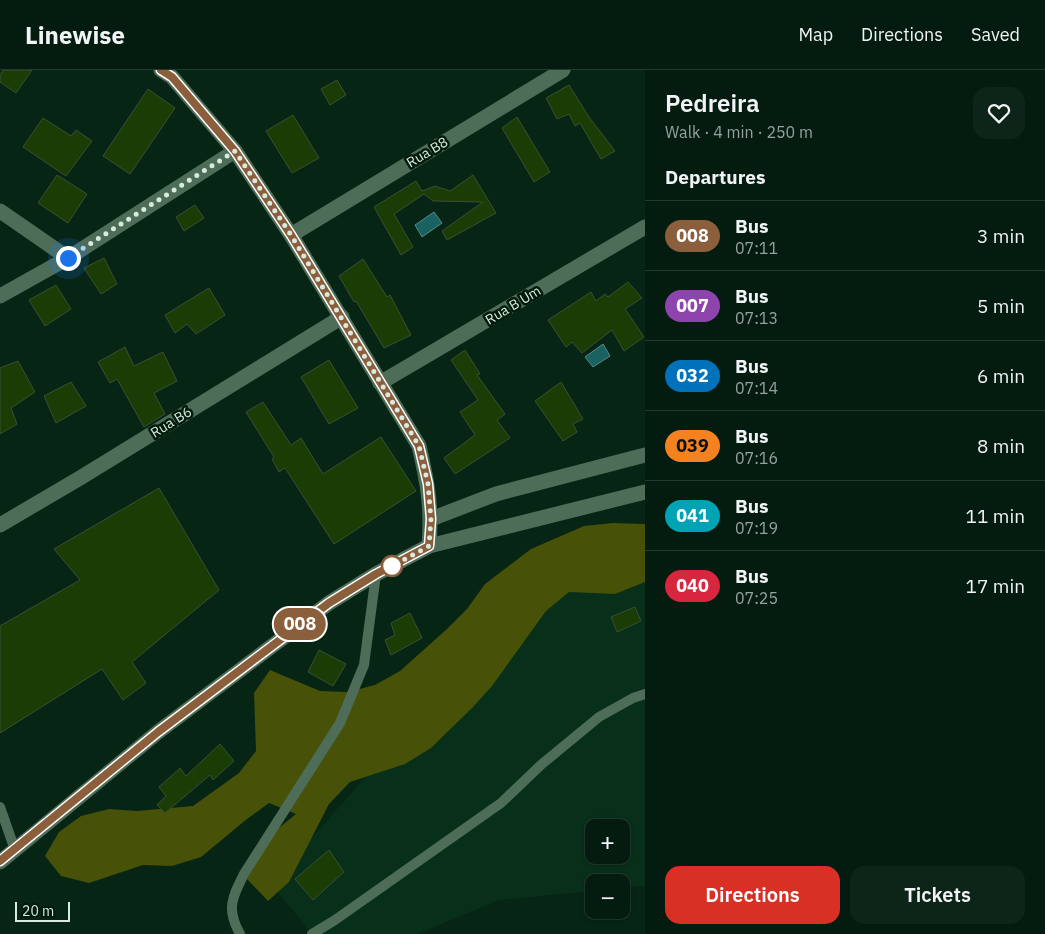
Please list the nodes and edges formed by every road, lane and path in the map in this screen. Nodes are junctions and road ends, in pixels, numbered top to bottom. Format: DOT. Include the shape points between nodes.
graph roads {
  1 [pos="563,70"];
  2 [pos="172,72"];
  3 [pos="235,151"];
  4 [pos="0,211"];
  5 [pos="645,227"];
  6 [pos="291,235"];
  7 [pos="68,258"];
  8 [pos="0,296"];
  9 [pos="342,317"];
  10 [pos="380,383"];
  11 [pos="645,456"];
  12 [pos="645,492"];
  13 [pos="431,519"];
  14 [pos="0,525"];
  15 [pos="429,546"];
  16 [pos="376,574"];
  17 [pos="645,694"];
  18 [pos="0,806"];
  19 [pos="15,850"];
  20 [pos="0,862"];
  21 [pos="240,934"];
  22 [pos="312,934"];
  1 -- 6 [label="street, Rua B8"];
  2 -- 3 [label="street"];
  3 -- 6 [label="street"];
  3 -- 7 [label="street"];
  4 -- 7 [label="street"];
  5 -- 10 [label="street, Rua B Um"];
  6 -- 9 [label="street"];
  7 -- 8 [label="street"];
  9 -- 10 [label="street"];
  9 -- 14 [label="street, Rua B6"];
  10 -- 13 [label="street" via="419,446 428,484"];
  11 -- 13 [label="street" via="496,494"];
  12 -- 15 [label="street"];
  13 -- 15 [label="street"];
  15 -- 16 [label="street"];
  16 -- 19 [label="street" via="329,603 158,732"];
  16 -- 21 [label="lane" via="364,666 340,723 236,890 231,907 232,921"];
  17 -- 22 [label="lane" via="599,717 501,803"];
  18 -- 19 [label="lane"];
  19 -- 20 [label="street"];
}
